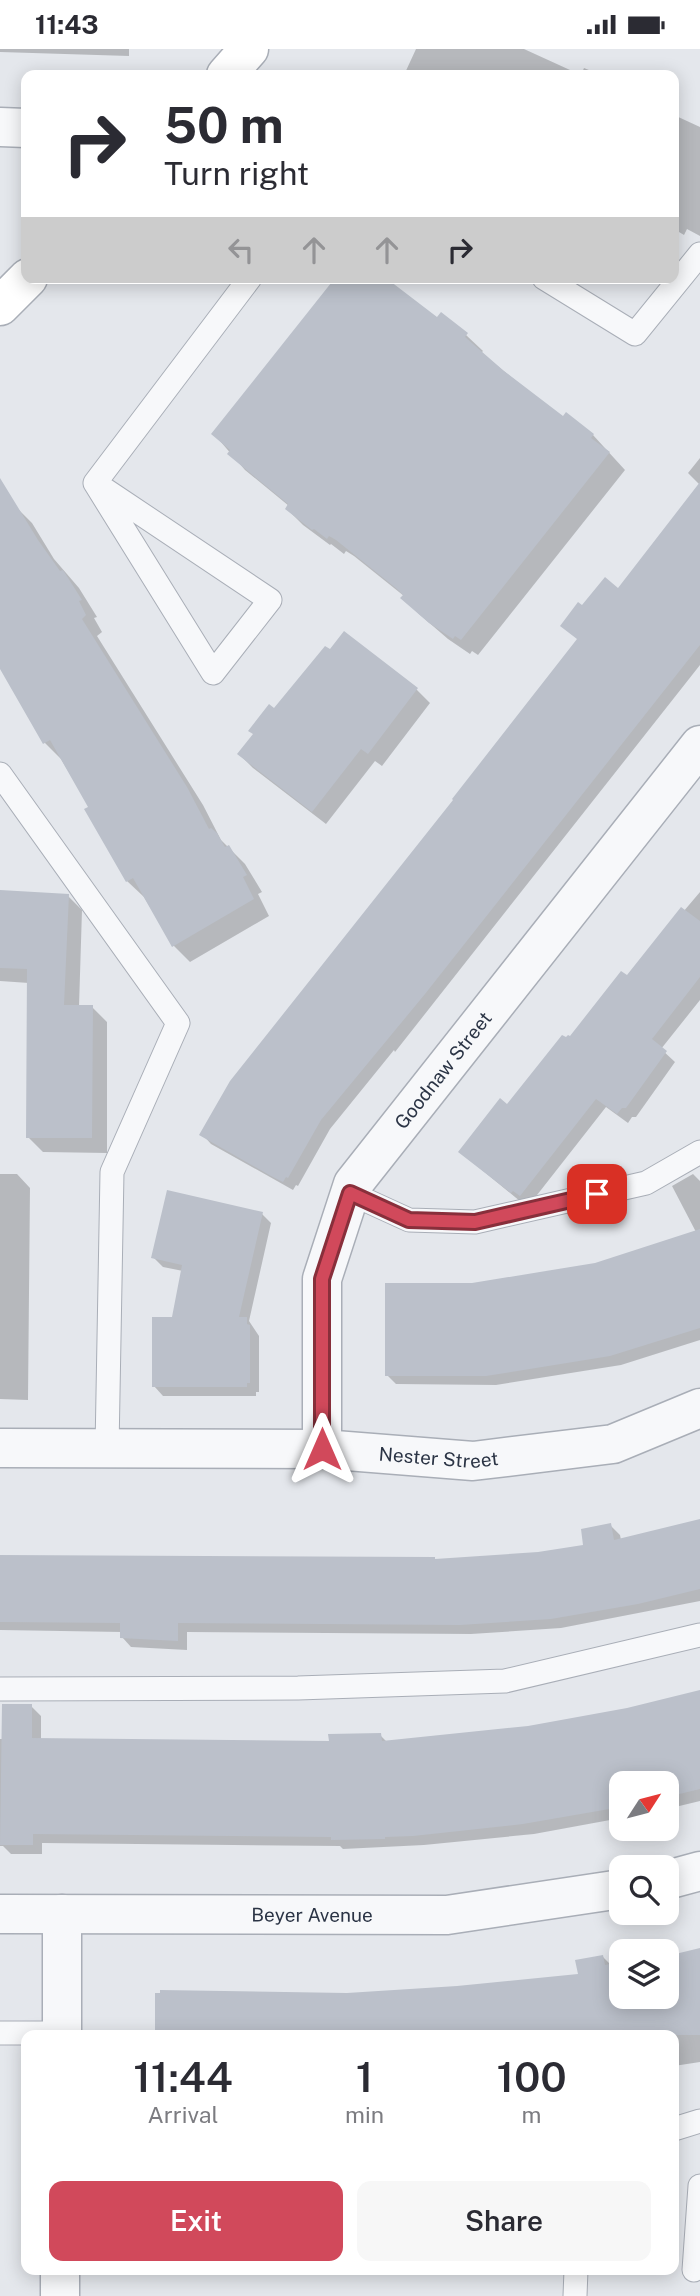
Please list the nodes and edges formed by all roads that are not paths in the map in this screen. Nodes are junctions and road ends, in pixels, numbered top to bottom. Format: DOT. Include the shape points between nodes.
graph roads {
  1 [pos="249,49"];
  2 [pos="230,70"];
  3 [pos="0,127"];
  4 [pos="21,128"];
  5 [pos="700,254"];
  6 [pos="679,280"];
  7 [pos="22,284"];
  8 [pos="245,284"];
  9 [pos="554,284"];
  10 [pos="676,284"];
  11 [pos="0,306"];
  12 [pos="95,483"];
  13 [pos="700,745"];
  14 [pos="0,774"];
  15 [pos="700,1153"];
  16 [pos="350,1193"];
  17 [pos="700,1408"];
  18 [pos="0,1448"];
  19 [pos="107,1449"];
  20 [pos="322,1449"];
  21 [pos="700,1635"];
  22 [pos="0,1689"];
  23 [pos="700,1871"];
  24 [pos="679,1877"];
  25 [pos="609,1891"];
  26 [pos="0,1914"];
  27 [pos="62,1914"];
  28 [pos="62,2030"];
  29 [pos="0,2033"];
  30 [pos="21,2033"];
  31 [pos="700,2121"];
  32 [pos="679,2127"];
  33 [pos="700,2186"];
  34 [pos="689,2269"];
  35 [pos="60,2275"];
  36 [pos="576,2275"];
  37 [pos="60,2296"];
  38 [pos="575,2296"];
  1 -- 2 [label="main road"];
  3 -- 4 [label="street"];
  5 -- 6 [label="lane"];
  7 -- 11 [label="main road"];
  8 -- 12 [label="lane"];
  9 -- 10 [label="lane" via="635,334"];
  12 -- 12 [label="lane" via="132,542 213,673 270,600"];
  13 -- 16 [label="street, Goodnaw Street"];
  14 -- 19 [label="lane" via="178,1023 112,1172"];
  15 -- 16 [label="lane" via="646,1183 475,1222 409,1220"];
  16 -- 20 [label="street, Goodnaw Street" via="322,1279"];
  17 -- 20 [label="street, Nester Street" via="613,1444 473,1461"];
  18 -- 19 [label="street, Nester Street"];
  19 -- 20 [label="street, Nester Street"];
  21 -- 22 [label="lane" via="505,1681 298,1688"];
  23 -- 24 [label="street"];
  25 -- 27 [label="street, Beyer Avenue" via="447,1915"];
  26 -- 27 [label="street, Beyer Avenue"];
  27 -- 28 [label="street"];
  29 -- 30 [label="lane"];
  31 -- 32 [label="lane"];
  33 -- 34 [label="lane"];
  35 -- 37 [label="street"];
  36 -- 38 [label="lane"];
}
